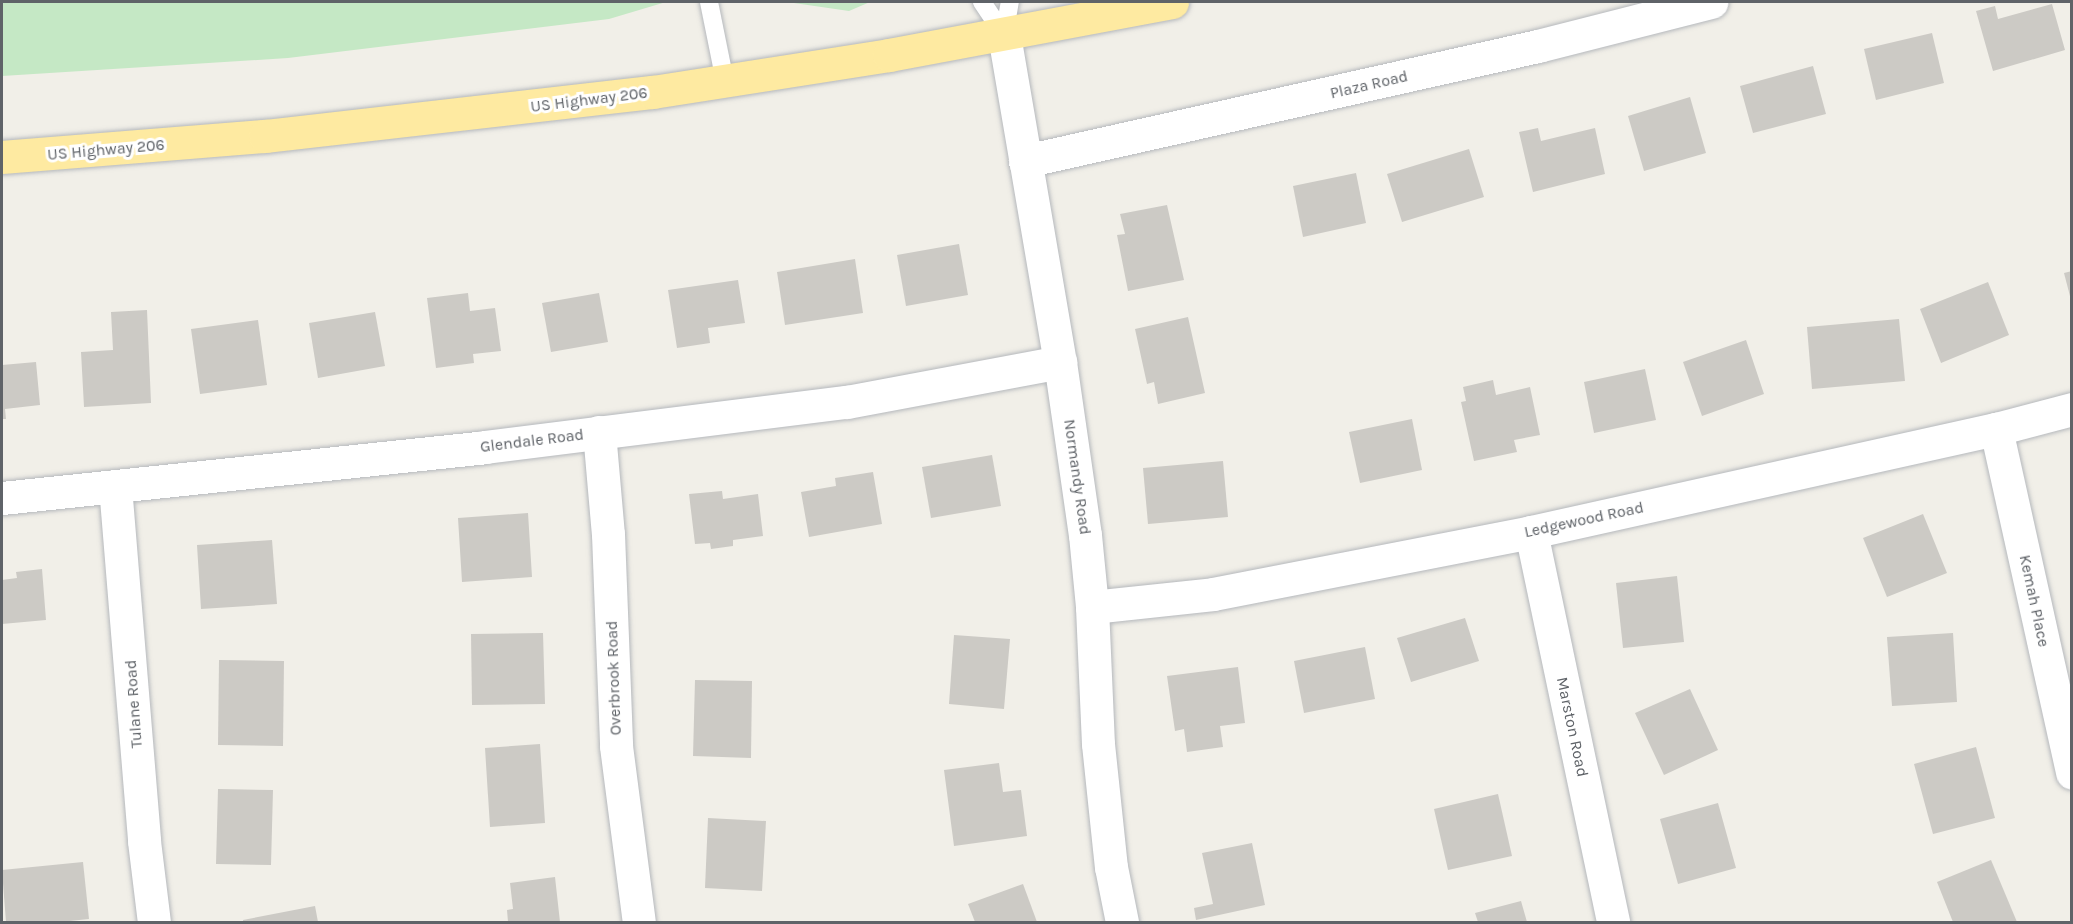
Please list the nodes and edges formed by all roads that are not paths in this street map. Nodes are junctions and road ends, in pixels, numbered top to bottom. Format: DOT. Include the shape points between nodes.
graph roads {
  1 [pos="709,2"];
  2 [pos="982,2"];
  3 [pos="1010,2"];
  4 [pos="1172,2"];
  5 [pos="1711,2"];
  6 [pos="1004,35"];
  7 [pos="725,81"];
  8 [pos="2,157"];
  9 [pos="1025,161"];
  10 [pos="1060,362"];
  11 [pos="2072,409"];
  12 [pos="1996,429"];
  13 [pos="599,432"];
  14 [pos="115,486"];
  15 [pos="2,498"];
  16 [pos="1531,532"];
  17 [pos="1092,607"];
  18 [pos="2072,773"];
  19 [pos="154,922"];
  20 [pos="639,922"];
  21 [pos="1122,922"];
  22 [pos="1613,922"];
  1 -- 7 [label="lane"];
  2 -- 6 [label="lane"];
  3 -- 6 [label="lane"];
  4 -- 6 [label="highway, US Highway 206"];
  5 -- 9 [label="street, Plaza Road" via="1538,46"];
  6 -- 7 [label="highway, US Highway 206"];
  6 -- 9 [label="street, Normandy Road"];
  7 -- 8 [label="highway, US Highway 206" via="459,116"];
  9 -- 10 [label="street, Normandy Road"];
  10 -- 13 [label="street, Glendale Road" via="847,402"];
  10 -- 17 [label="street, Normandy Road"];
  11 -- 12 [label="street, Ledgewood Road"];
  12 -- 16 [label="street, Ledgewood Road"];
  12 -- 18 [label="street, Kemah Place"];
  13 -- 14 [label="street, Glendale Road"];
  13 -- 20 [label="street, Overbrook Road" via="608,534 616,747"];
  14 -- 15 [label="street, Glendale Road"];
  14 -- 19 [label="street, Tulane Road"];
  16 -- 17 [label="street, Ledgewood Road" via="1213,594"];
  16 -- 22 [label="street, Marston Road"];
  17 -- 21 [label="street, Normandy Road" via="1098,744"];
}
